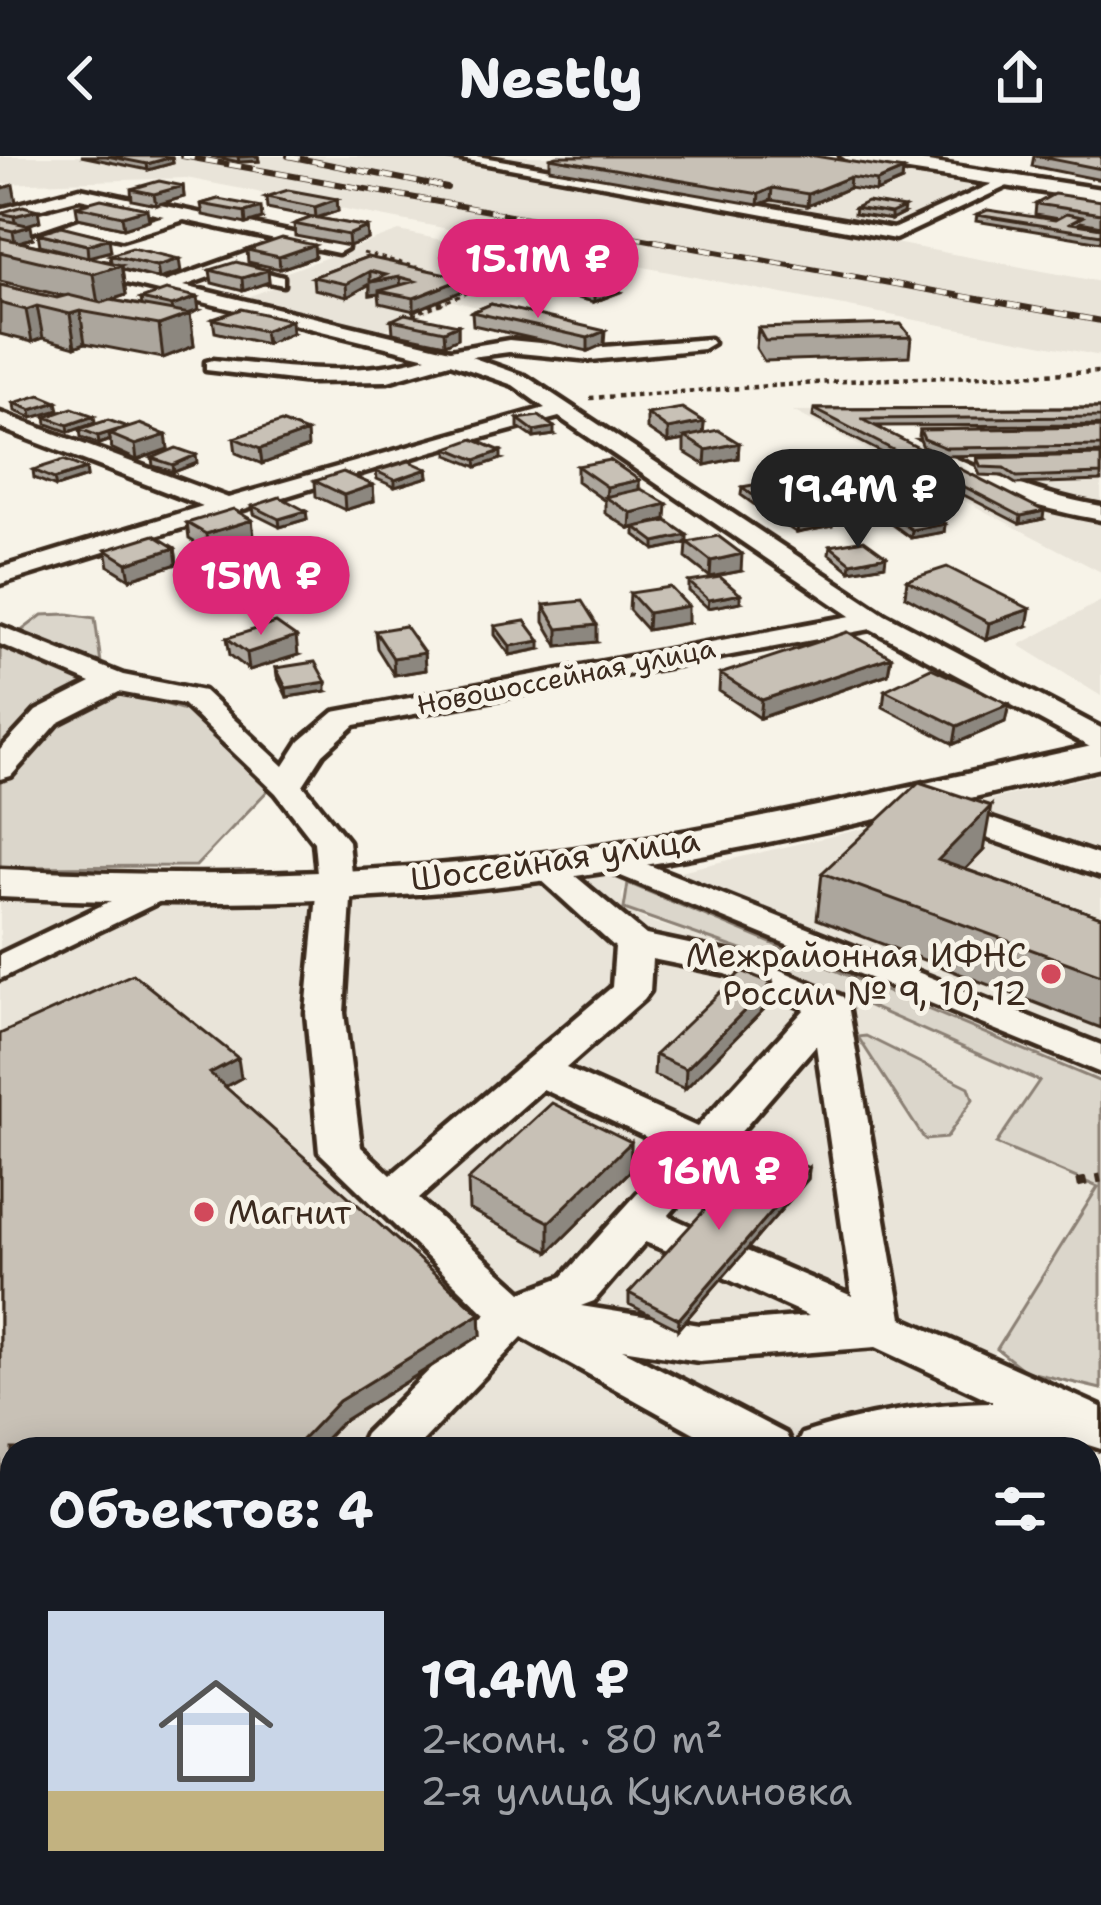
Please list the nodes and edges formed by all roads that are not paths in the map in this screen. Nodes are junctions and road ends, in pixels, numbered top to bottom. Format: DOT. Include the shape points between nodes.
graph roads {
  1 [pos="452,156"];
  2 [pos="851,156"];
  3 [pos="1010,181"];
  4 [pos="1101,195"];
  5 [pos="0,214"];
  6 [pos="182,215"];
  7 [pos="326,221"];
  8 [pos="291,238"];
  9 [pos="3,247"];
  10 [pos="338,248"];
  11 [pos="223,267"];
  12 [pos="277,281"];
  13 [pos="165,286"];
  14 [pos="703,343"];
  15 [pos="448,356"];
  16 [pos="213,366"];
  17 [pos="559,405"];
  18 [pos="0,420"];
  19 [pos="1007,430"];
  20 [pos="1010,460"];
  21 [pos="941,461"];
  22 [pos="228,507"];
  23 [pos="1098,510"];
  24 [pos="0,575"];
  25 [pos="875,620"];
  26 [pos="0,634"];
  27 [pos="115,682"];
  28 [pos="1101,740"];
  29 [pos="1101,756"];
  30 [pos="0,769"];
  31 [pos="287,786"];
  32 [pos="902,799"];
  33 [pos="606,858"];
  34 [pos="544,867"];
  35 [pos="1101,867"];
  36 [pos="0,883"];
  37 [pos="334,884"];
  38 [pos="160,888"];
  39 [pos="634,944"];
  40 [pos="0,968"];
  41 [pos="829,1005"];
  42 [pos="1101,1060"];
  43 [pos="538,1071"];
  44 [pos="704,1147"];
  45 [pos="391,1199"];
  46 [pos="639,1221"];
  47 [pos="685,1241"];
  48 [pos="735,1263"];
  49 [pos="516,1314"];
  50 [pos="880,1329"];
  51 [pos="1101,1433"];
  52 [pos="394,1437"];
  53 [pos="746,1437"];
  54 [pos="880,1437"];
  1 -- 3 [label="street" via="896,234"];
  2 -- 3 [label="main road"];
  3 -- 4 [label="main road"];
  5 -- 6 [label="street" via="80,193"];
  6 -- 8 [label="street"];
  6 -- 9 [label="street" via="122,234 80,225"];
  7 -- 8 [label="street"];
  8 -- 10 [label="street"];
  8 -- 11 [label="street"];
  9 -- 13 [label="street"];
  11 -- 12 [label="street"];
  11 -- 13 [label="street"];
  13 -- 15 [label="street"];
  14 -- 15 [label="street" via="591,355 509,346"];
  15 -- 16 [label="street" via="388,375"];
  15 -- 17 [label="street" via="520,381"];
  17 -- 22 [label="street"];
  17 -- 25 [label="street"];
  18 -- 22 [label="street"];
  19 -- 21 [label="street" via="891,432"];
  20 -- 21 [label="street"];
  21 -- 23 [label="street" via="1045,502"];
  22 -- 24 [label="street"];
  25 -- 28 [label="street"];
  25 -- 31 [label="street, Новошоссейная улица" via="345,718 311,748"];
  26 -- 27 [label="street"];
  27 -- 30 [label="street" via="47,717"];
  27 -- 31 [label="street" via="194,697"];
  29 -- 32 [label="main road, Шоссейная улица"];
  31 -- 37 [label="street" via="332,841"];
  32 -- 33 [label="main road, Шоссейная улица"];
  32 -- 35 [label="street" via="1030,832"];
  33 -- 34 [label="main road, Шоссейная улица"];
  33 -- 42 [label="street"];
  34 -- 37 [label="main road, Шоссейная улица"];
  34 -- 39 [label="street"];
  36 -- 38 [label="main road, Шоссейная улица"];
  37 -- 38 [label="main road, Шоссейная улица"];
  37 -- 45 [label="street" via="325,1013 340,1152"];
  38 -- 40 [label="street"];
  39 -- 41 [label="street" via="737,965"];
  39 -- 43 [label="street" via="631,991"];
  41 -- 44 [label="street"];
  41 -- 50 [label="street"];
  43 -- 44 [label="street"];
  43 -- 45 [label="street"];
  44 -- 46 [label="street"];
  45 -- 49 [label="street"];
  46 -- 47 [label="street"];
  46 -- 49 [label="street" via="578,1289"];
  48 -- 50 [label="street"];
  49 -- 50 [label="street" via="699,1343"];
  49 -- 52 [label="street"];
  49 -- 53 [label="street"];
  50 -- 51 [label="street"];
  51 -- 54 [label="street" via="1033,1421 959,1421"];
}
